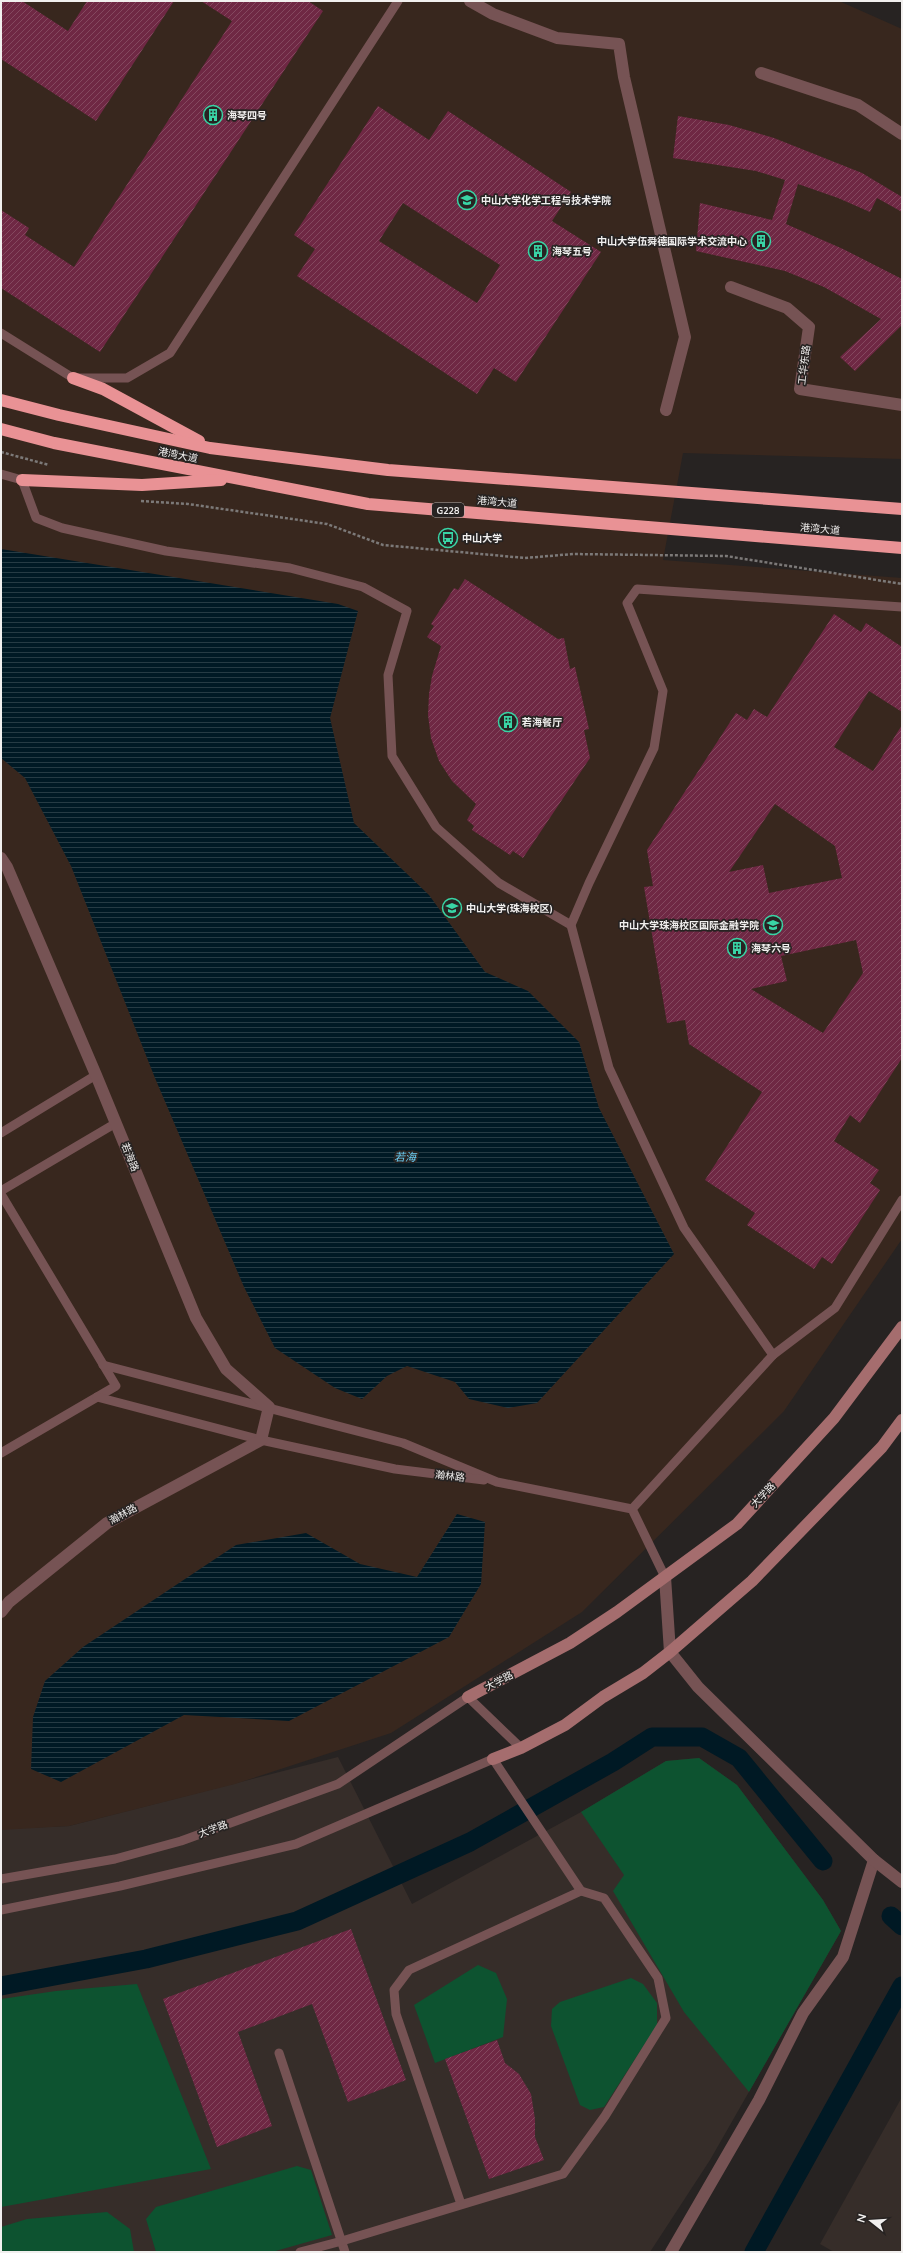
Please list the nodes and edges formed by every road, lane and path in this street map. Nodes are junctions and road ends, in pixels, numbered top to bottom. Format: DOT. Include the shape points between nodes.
graph roads {
  1 [pos="398,1"];
  2 [pos="470,1"];
  3 [pos="761,73"];
  4 [pos="902,134"];
  5 [pos="731,286"];
  6 [pos="1,333"];
  7 [pos="73,378"];
  8 [pos="1,400"];
  9 [pos="902,404"];
  10 [pos="666,410"];
  11 [pos="1,429"];
  12 [pos="210,448"];
  13 [pos="1,474"];
  14 [pos="239,479"];
  15 [pos="22,480"];
  16 [pos="136,501"];
  17 [pos="902,509"];
  18 [pos="902,548"];
  19 [pos="902,584"];
  20 [pos="902,606"];
  21 [pos="1,858"];
  22 [pos="571,925"];
  23 [pos="96,1075"];
  24 [pos="116,1123"];
  25 [pos="1,1133"];
  26 [pos="1,1191"];
  27 [pos="1,1194"];
  28 [pos="902,1200"];
  29 [pos="902,1327"];
  30 [pos="773,1355"];
  31 [pos="103,1365"];
  32 [pos="97,1397"];
  33 [pos="269,1407"];
  34 [pos="902,1420"];
  35 [pos="261,1440"];
  36 [pos="1,1453"];
  37 [pos="497,1482"];
  38 [pos="632,1509"];
  39 [pos="665,1577"];
  40 [pos="1,1612"];
  41 [pos="670,1652"];
  42 [pos="468,1697"];
  43 [pos="521,1748"];
  44 [pos="492,1759"];
  45 [pos="874,1860"];
  46 [pos="1,1880"];
  47 [pos="902,1882"];
  48 [pos="581,1890"];
  49 [pos="1,1910"];
  50 [pos="279,2053"];
  51 [pos="461,2204"];
  52 [pos="342,2241"];
  53 [pos="300,2252"];
  54 [pos="346,2252"];
  55 [pos="671,2252"];
  1 -- 7 [label="lane" via="170,353 127,378"];
  2 -- 10 [label="street" via="493,14 557,38 619,44 624,77 684,337"];
  3 -- 4 [label="street" via="858,105"];
  5 -- 9 [label="street, 工华东路" via="787,308 809,327 800,389"];
  6 -- 7 [label="lane"];
  7 -- 12 [label="highway" via="103,389"];
  8 -- 12 [label="highway, 港湾大道" via="59,416"];
  11 -- 14 [label="highway, 港湾大道 / G228" via="54,443"];
  12 -- 17 [label="highway, 港湾大道" via="388,470"];
  13 -- 15 [label="lane"];
  14 -- 15 [label="highway" via="142,485"];
  14 -- 18 [label="highway, 港湾大道 / G228" via="368,504"];
  15 -- 22 [label="lane" via="36,518 62,528 166,551 290,568 362,587 407,611 388,676 392,756 436,827 499,883"];
  16 -- 19 [label="path" via="188,504 327,524 383,545 525,558 573,554 726,556"];
  20 -- 22 [label="lane" via="638,590 627,603 662,691 654,748"];
  21 -- 23 [label="street, 若海路"];
  22 -- 30 [label="lane" via="609,1068 681,1222"];
  23 -- 24 [label="street, 若海路"];
  23 -- 25 [label="lane"];
  24 -- 26 [label="lane"];
  24 -- 33 [label="street, 若海路" via="196,1318 226,1369"];
  27 -- 31 [label="lane"];
  28 -- 30 [label="lane" via="835,1308"];
  29 -- 39 [label="street, 大学路" via="834,1418 737,1524"];
  30 -- 38 [label="lane"];
  31 -- 32 [label="lane" via="116,1386"];
  31 -- 33 [label="lane"];
  32 -- 35 [label="lane, 瀚林路"];
  32 -- 36 [label="lane"];
  33 -- 35 [label="street"];
  33 -- 37 [label="lane" via="403,1443"];
  34 -- 41 [label="street" via="882,1447 752,1582"];
  35 -- 37 [label="lane, 瀚林路" via="395,1469"];
  35 -- 40 [label="street, 瀚林路" via="107,1523 9,1602"];
  37 -- 38 [label="lane"];
  38 -- 39 [label="lane"];
  39 -- 41 [label="street"];
  39 -- 42 [label="street, 大学路" via="570,1643"];
  41 -- 43 [label="street" via="565,1725"];
  41 -- 45 [label="street" via="698,1686"];
  42 -- 43 [label="lane"];
  42 -- 46 [label="lane, 大学路" via="338,1784 181,1841 115,1859"];
  43 -- 44 [label="street"];
  44 -- 48 [label="lane"];
  44 -- 49 [label="lane" via="296,1844 120,1886"];
  45 -- 47 [label="street"];
  45 -- 55 [label="street" via="843,1956 803,2013 760,2100"];
  48 -- 51 [label="lane" via="409,1970 394,1990 396,2014"];
  48 -- 51 [label="lane" via="604,1898 658,1978 666,2018 605,2116 563,2174"];
  50 -- 52 [label="lane"];
  51 -- 52 [label="lane"];
  52 -- 53 [label="lane"];
  52 -- 54 [label="lane"];
}
